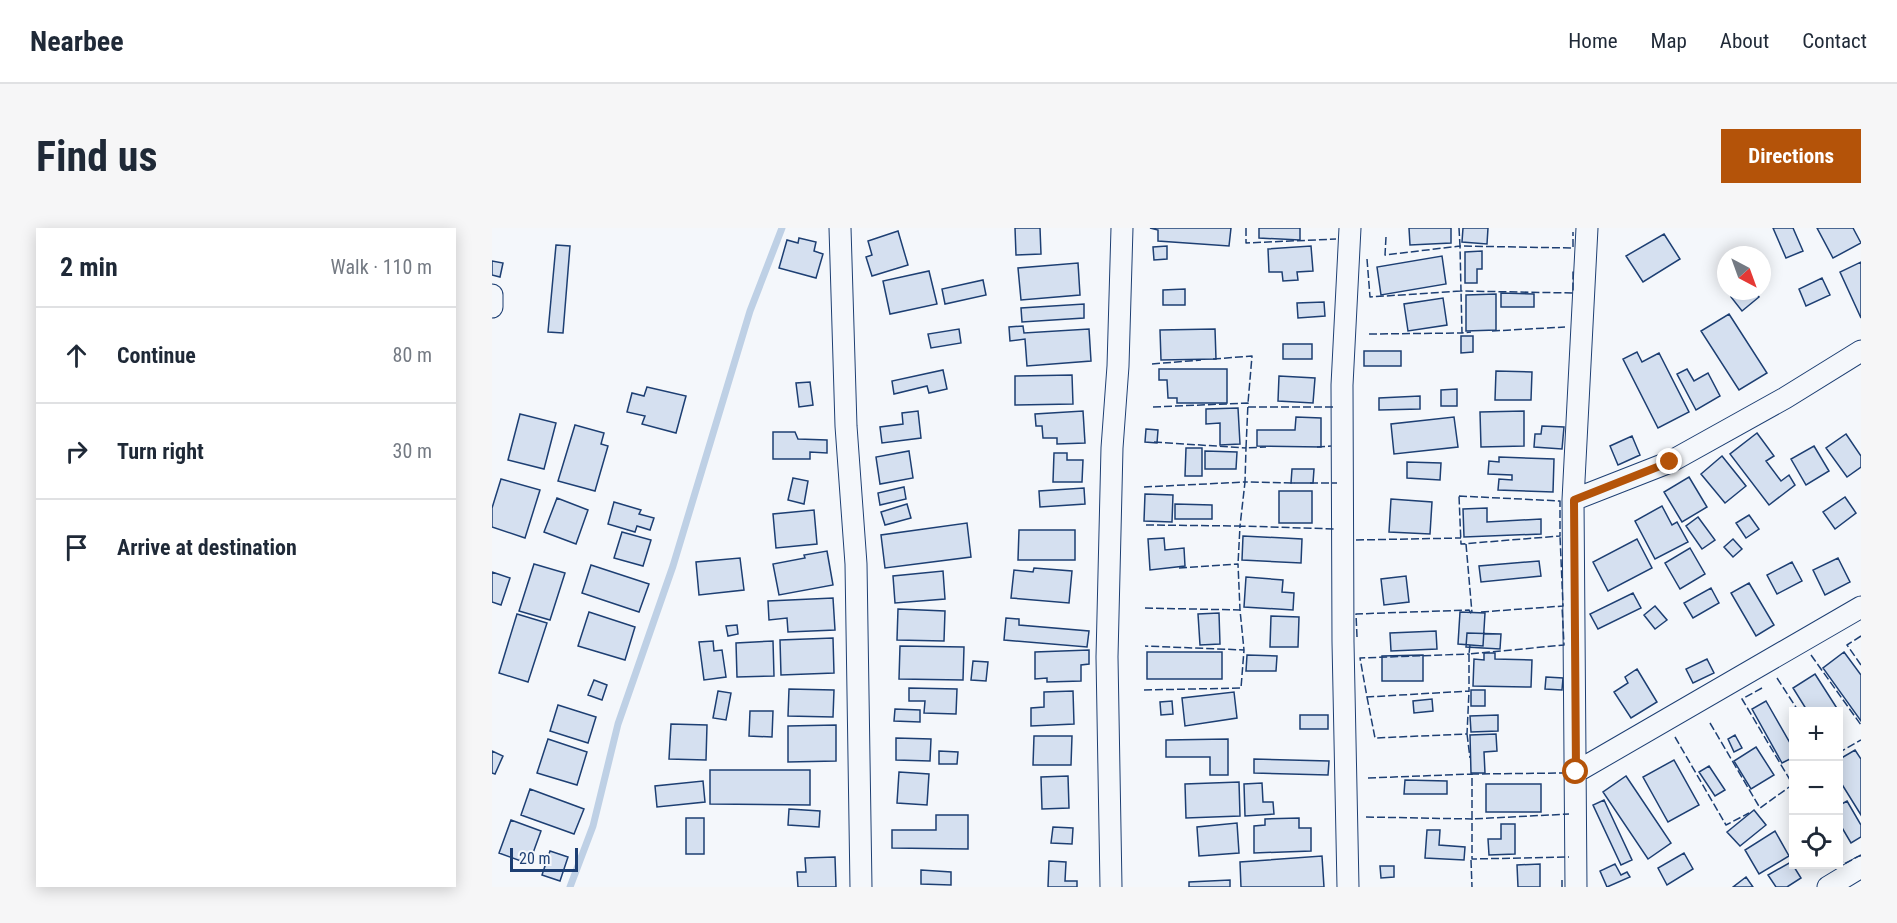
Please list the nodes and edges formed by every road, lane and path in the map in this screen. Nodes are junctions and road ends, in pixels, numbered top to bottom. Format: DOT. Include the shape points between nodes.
graph roads {
  1 [pos="840,228"];
  2 [pos="1122,228"];
  3 [pos="1350,228"];
  4 [pos="1587,228"];
  5 [pos="492,295"];
  6 [pos="492,308"];
  7 [pos="1861,351"];
  8 [pos="1574,500"];
  9 [pos="1861,607"];
  10 [pos="1576,772"];
  11 [pos="1861,867"];
  12 [pos="861,887"];
  13 [pos="1111,887"];
  14 [pos="1348,887"];
  15 [pos="1576,887"];
  16 [pos="1828,887"];
  1 -- 12 [label="street" via="846,426 856,564"];
  2 -- 13 [label="street" via="1107,657"];
  3 -- 14 [label="street" via="1342,385 1342,642"];
  4 -- 8 [label="street"];
  5 -- 6 [label="street"];
  7 -- 8 [label="street" via="1670,462"];
  8 -- 10 [label="street"];
  9 -- 10 [label="street"];
  10 -- 15 [label="street"];
  11 -- 16 [label="street"];
}
